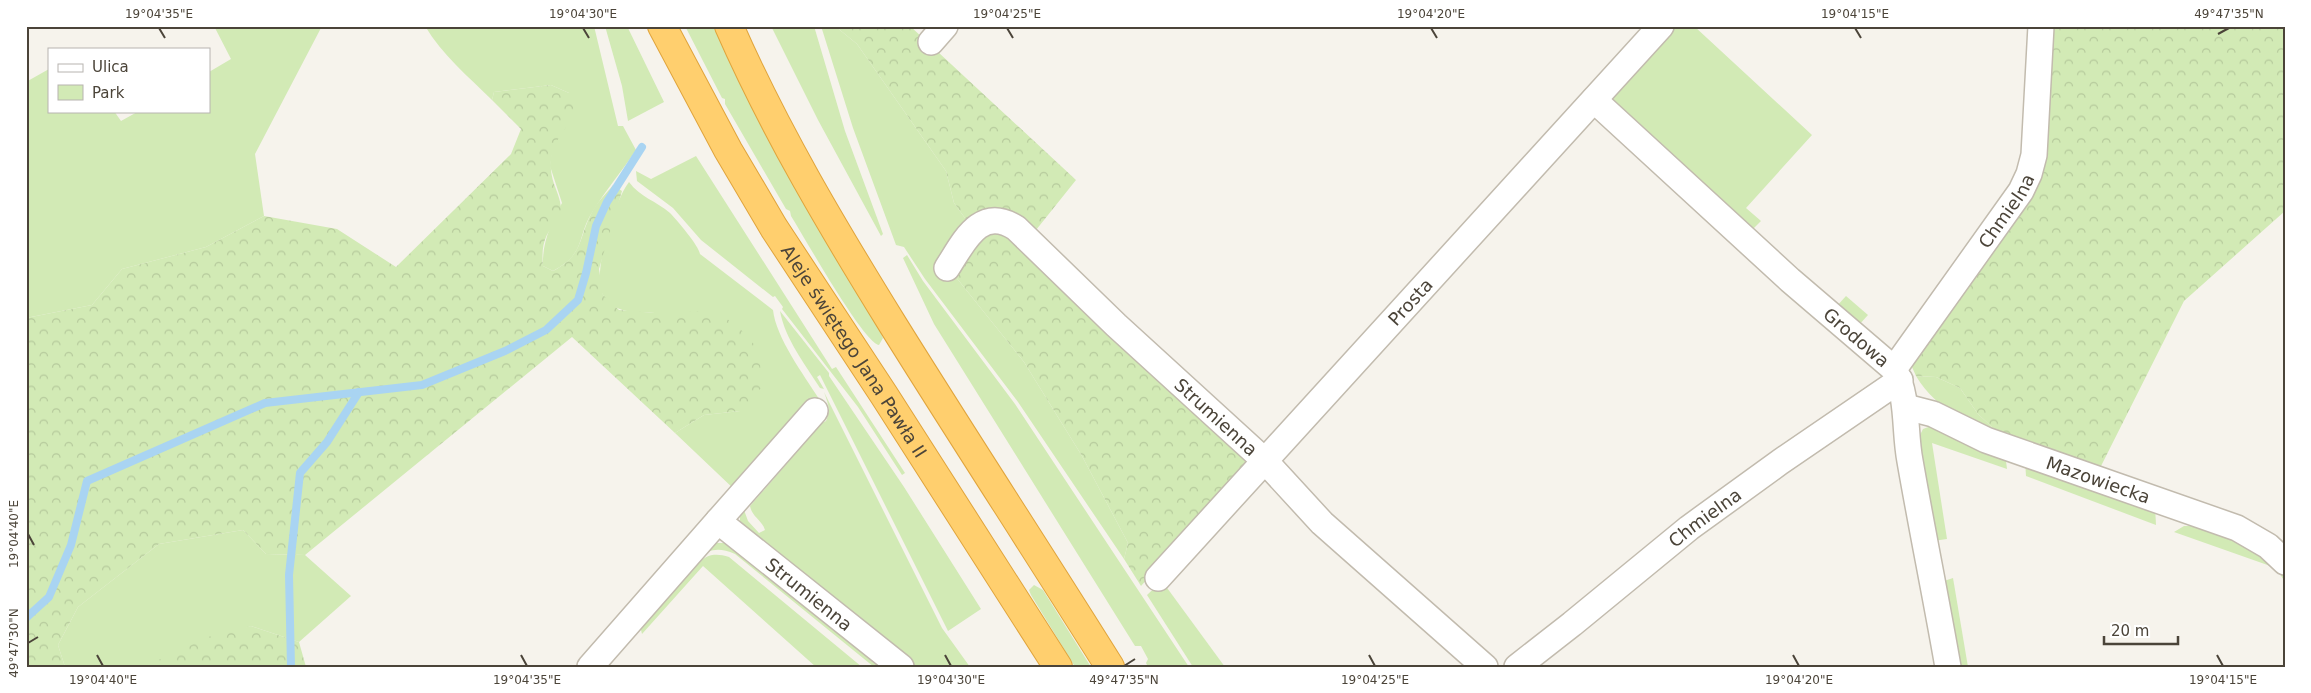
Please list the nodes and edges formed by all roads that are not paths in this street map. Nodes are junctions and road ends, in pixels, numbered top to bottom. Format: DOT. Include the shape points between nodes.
graph roads {
  1 [pos="662,26"];
  2 [pos="729,26"];
  3 [pos="1661,26"];
  4 [pos="2041,26"];
  5 [pos="1594,100"];
  6 [pos="947,268"];
  7 [pos="1897,374"];
  8 [pos="1906,407"];
  9 [pos="815,411"];
  10 [pos="1265,461"];
  11 [pos="718,521"];
  12 [pos="2285,562"];
  13 [pos="1158,578"];
  14 [pos="590,667"];
  15 [pos="901,667"];
  16 [pos="1058,667"];
  17 [pos="1110,667"];
  18 [pos="1485,667"];
  19 [pos="1517,667"];
  20 [pos="1948,667"];
  1 -- 16 [label="highway, Aleje świętego Jana Pawła II" via="774,228"];
  2 -- 17 [label="highway" via="788,148 853,260"];
  3 -- 5 [label="street, Prosta"];
  4 -- 7 [label="street, Chmielna" via="2034,155 2029,174"];
  5 -- 7 [label="street, Grodowa"];
  5 -- 10 [label="street, Prosta"];
  6 -- 10 [label="street, Strumienna" via="968,235 977,227 988,221 1007,222"];
  7 -- 8 [label="street, Grodowa"];
  7 -- 19 [label="street, Chmielna" via="1689,528"];
  8 -- 12 [label="street, Mazowiecka" via="1933,414 1986,440 2237,528 2268,546"];
  8 -- 20 [label="street, Grodowa" via="1909,458"];
  9 -- 11 [label="street"];
  10 -- 13 [label="street, Prosta"];
  10 -- 18 [label="street, Strumienna" via="1322,523"];
  11 -- 14 [label="street"];
  11 -- 15 [label="street, Strumienna"];
}
